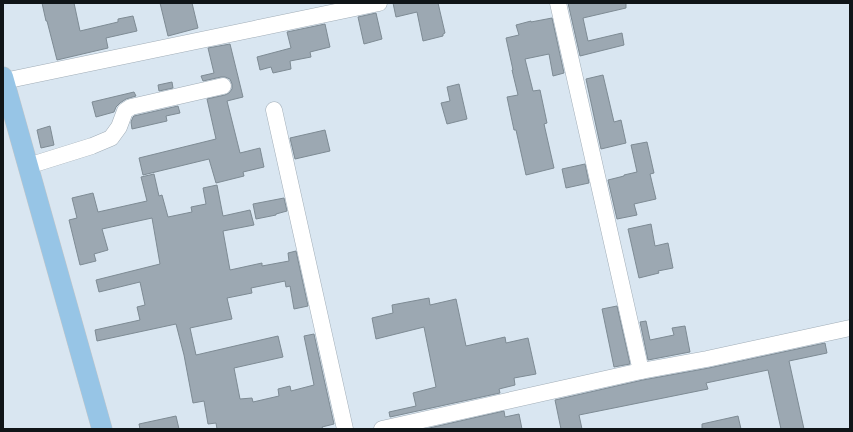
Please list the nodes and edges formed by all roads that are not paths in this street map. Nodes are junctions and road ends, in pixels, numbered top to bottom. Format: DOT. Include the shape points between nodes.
graph roads {
  1 [pos="379,3"];
  2 [pos="558,3"];
  3 [pos="4,79"];
  4 [pos="223,86"];
  5 [pos="274,110"];
  6 [pos="28,166"];
  7 [pos="850,328"];
  8 [pos="641,371"];
  9 [pos="102,429"];
  10 [pos="345,429"];
  11 [pos="382,429"];
  1 -- 3 [label="street"];
  2 -- 8 [label="street"];
  3 -- 6 [label="main road"];
  4 -- 6 [label="street" via="130,107 124,111 119,127 111,138"];
  5 -- 10 [label="street"];
  6 -- 9 [label="main road"];
  7 -- 8 [label="street"];
  8 -- 11 [label="street"];
}
